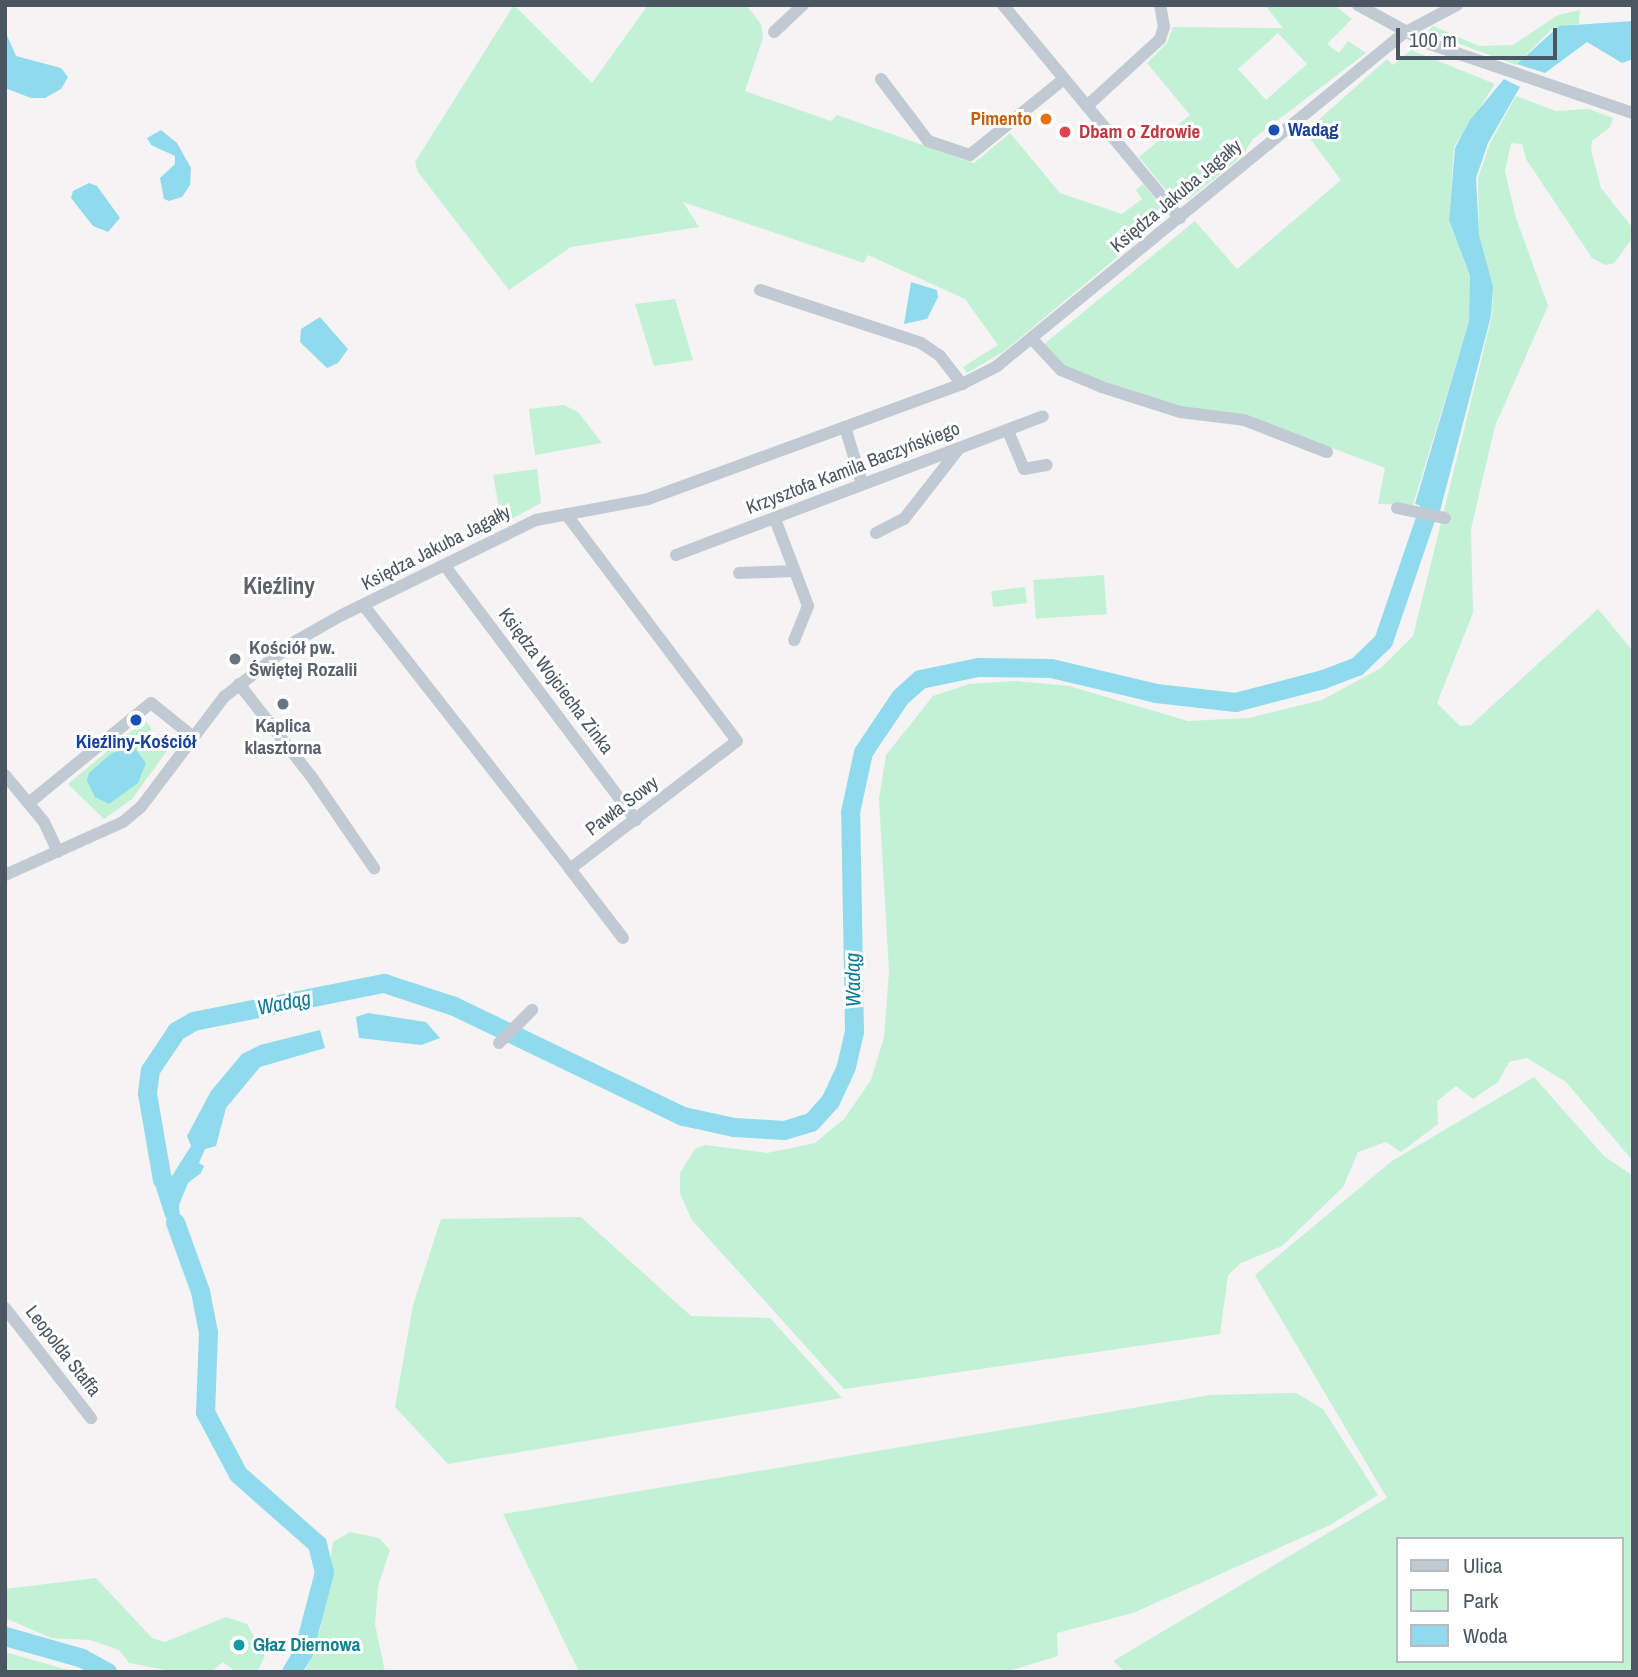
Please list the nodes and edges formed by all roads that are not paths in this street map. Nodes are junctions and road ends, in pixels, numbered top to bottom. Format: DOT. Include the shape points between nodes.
graph roads {
  1 [pos="803,5"];
  2 [pos="1003,5"];
  3 [pos="1160,5"];
  4 [pos="1358,5"];
  5 [pos="1457,5"];
  6 [pos="774,32"];
  7 [pos="1404,33"];
  8 [pos="881,79"];
  9 [pos="1064,79"];
  10 [pos="1087,106"];
  11 [pos="1633,113"];
  12 [pos="1180,218"];
  13 [pos="760,290"];
  14 [pos="1032,340"];
  15 [pos="962,384"];
  16 [pos="1043,416"];
  17 [pos="845,427"];
  18 [pos="1008,431"];
  19 [pos="958,450"];
  20 [pos="1327,452"];
  21 [pos="918,465"];
  22 [pos="1047,465"];
  23 [pos="862,482"];
  24 [pos="931,485"];
  25 [pos="1397,508"];
  26 [pos="566,514"];
  27 [pos="1445,518"];
  28 [pos="775,519"];
  29 [pos="876,533"];
  30 [pos="676,555"];
  31 [pos="445,566"];
  32 [pos="794,571"];
  33 [pos="739,573"];
  34 [pos="364,606"];
  35 [pos="794,640"];
  36 [pos="239,684"];
  37 [pos="191,736"];
  38 [pos="5,775"];
  39 [pos="30,802"];
  40 [pos="636,820"];
  41 [pos="58,852"];
  42 [pos="374,868"];
  43 [pos="570,869"];
  44 [pos="5,875"];
  45 [pos="623,938"];
  46 [pos="532,1010"];
  47 [pos="499,1043"];
  48 [pos="5,1308"];
  49 [pos="10,1325"];
  50 [pos="91,1418"];
  1 -- 6 [label="street"];
  2 -- 9 [label="street"];
  3 -- 10 [label="street" via="1164,15 1160,40"];
  4 -- 7 [label="street"];
  5 -- 7 [label="street, Księdza Jakuba Jagałły"];
  7 -- 11 [label="street"];
  7 -- 12 [label="street, Księdza Jakuba Jagałły"];
  8 -- 9 [label="street" via="929,141 970,155"];
  9 -- 10 [label="street"];
  10 -- 12 [label="street"];
  12 -- 14 [label="street, Księdza Jakuba Jagałły"];
  13 -- 15 [label="street" via="921,343 940,356"];
  14 -- 15 [label="street, Księdza Jakuba Jagałły"];
  14 -- 20 [label="street" via="1061,370 1102,387 1180,412 1244,420"];
  15 -- 17 [label="street, Księdza Jakuba Jagałły"];
  16 -- 18 [label="street, Krzysztofa Kamila Baczyńskiego"];
  17 -- 23 [label="street"];
  17 -- 26 [label="street, Księdza Jakuba Jagałły" via="648,499"];
  18 -- 19 [label="street, Krzysztofa Kamila Baczyńskiego"];
  18 -- 22 [label="street" via="1024,469"];
  19 -- 21 [label="street, Krzysztofa Kamila Baczyńskiego"];
  19 -- 24 [label="street"];
  21 -- 23 [label="street, Krzysztofa Kamila Baczyńskiego"];
  21 -- 24 [label="street"];
  23 -- 28 [label="street, Krzysztofa Kamila Baczyńskiego"];
  24 -- 29 [label="street" via="904,519"];
  25 -- 27 [label="street"];
  26 -- 31 [label="street, Księdza Jakuba Jagałły" via="506,532"];
  26 -- 40 [label="street, Pawła Sowy" via="737,741"];
  28 -- 30 [label="street, Krzysztofa Kamila Baczyńskiego"];
  28 -- 32 [label="street"];
  31 -- 34 [label="street, Księdza Jakuba Jagałły"];
  31 -- 40 [label="street, Księdza Wojciecha Zinka"];
  32 -- 33 [label="street"];
  32 -- 35 [label="street" via="808,606"];
  34 -- 36 [label="street, Księdza Jakuba Jagałły" via="296,641"];
  34 -- 43 [label="street"];
  36 -- 37 [label="street, Księdza Jakuba Jagałły"];
  36 -- 42 [label="street" via="311,776"];
  37 -- 39 [label="street" via="151,703"];
  37 -- 41 [label="street, Księdza Jakuba Jagałły" via="141,807 123,822"];
  38 -- 39 [label="street"];
  39 -- 41 [label="street"];
  40 -- 43 [label="street, Pawła Sowy"];
  41 -- 44 [label="street, Księdza Jakuba Jagałły"];
  43 -- 45 [label="street"];
  46 -- 47 [label="street"];
  48 -- 49 [label="street, Leopolda Staffa"];
  49 -- 50 [label="street, Leopolda Staffa"];
}
